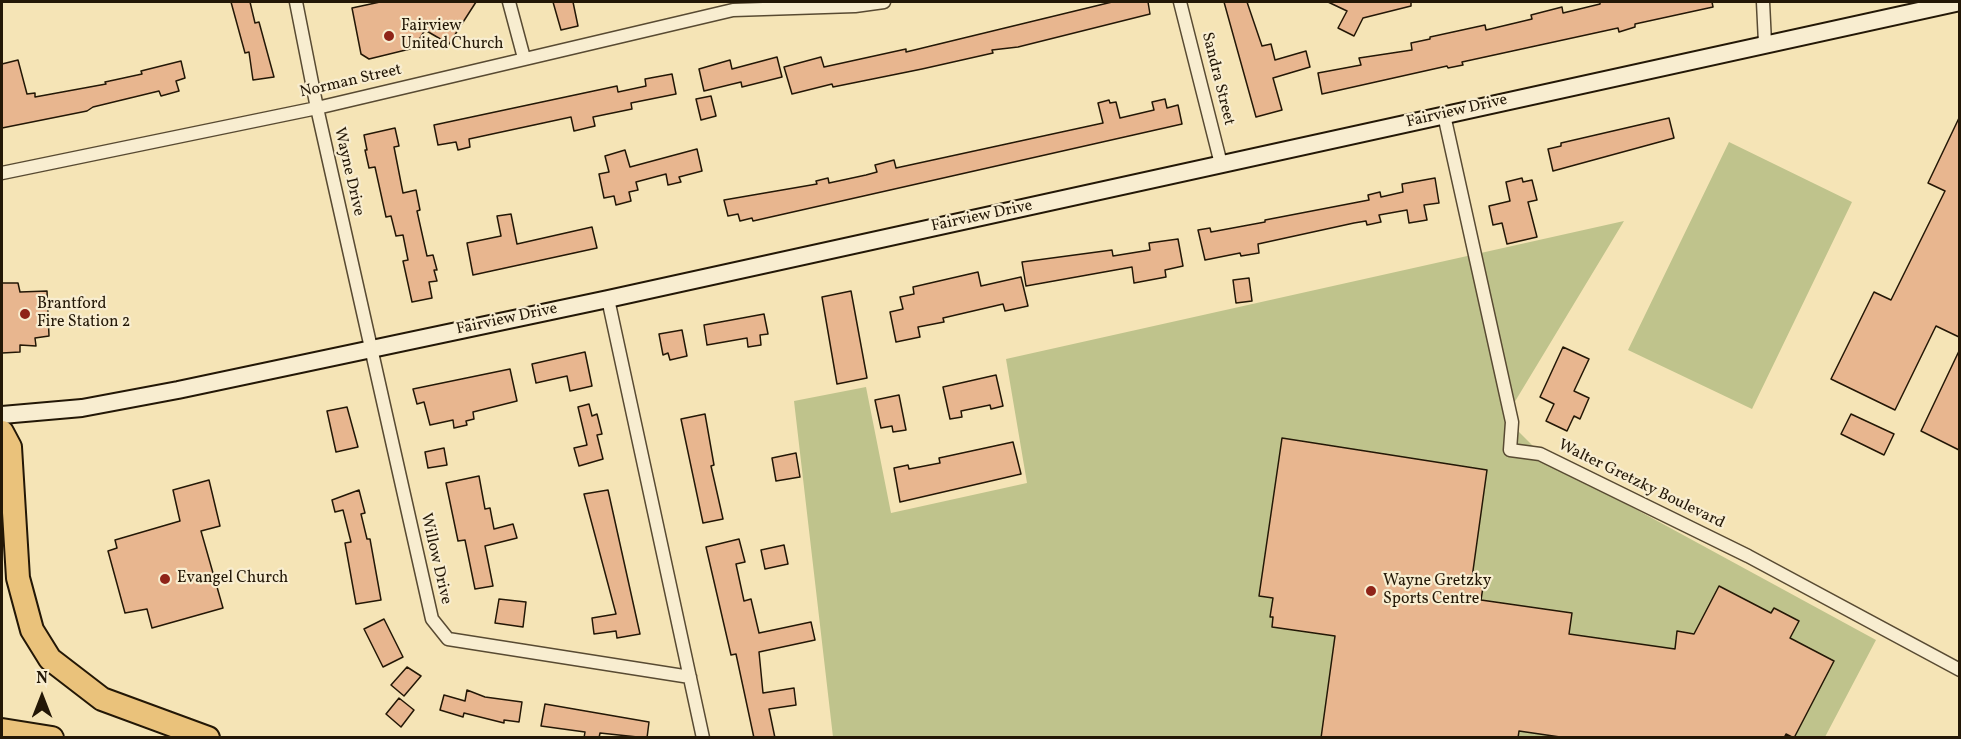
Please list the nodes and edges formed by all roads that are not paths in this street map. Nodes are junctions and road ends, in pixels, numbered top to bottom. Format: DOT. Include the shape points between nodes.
graph roads {
  1 [pos="296,2"];
  2 [pos="508,2"];
  3 [pos="884,2"];
  4 [pos="1180,2"];
  5 [pos="1763,2"];
  6 [pos="1959,2"];
  7 [pos="732,6"];
  8 [pos="1765,43"];
  9 [pos="524,58"];
  10 [pos="317,108"];
  11 [pos="1444,115"];
  12 [pos="1221,164"];
  13 [pos="2,173"];
  14 [pos="609,299"];
  15 [pos="371,349"];
  16 [pos="2,415"];
  17 [pos="2,432"];
  18 [pos="1959,670"];
  19 [pos="690,677"];
  20 [pos="2,730"];
  21 [pos="52,738"];
  22 [pos="207,738"];
  23 [pos="703,738"];
  1 -- 10 [label="street, Wayne Drive"];
  2 -- 9 [label="street"];
  3 -- 7 [label="street, Norman Street" via="855,6"];
  4 -- 12 [label="street, Sandra Street"];
  5 -- 8 [label="street"];
  6 -- 8 [label="main road, Fairview Drive"];
  7 -- 9 [label="street, Norman Street"];
  8 -- 11 [label="main road, Fairview Drive"];
  9 -- 10 [label="street, Norman Street"];
  10 -- 13 [label="street, Norman Street"];
  10 -- 15 [label="street, Wayne Drive"];
  11 -- 12 [label="main road, Fairview Drive"];
  11 -- 18 [label="street, Walter Gretzky Boulevard" via="1512,422 1510,450 1540,454 1570,468 1748,556"];
  12 -- 14 [label="main road, Fairview Drive"];
  14 -- 15 [label="main road, Fairview Drive"];
  14 -- 19 [label="street"];
  15 -- 16 [label="main road, Fairview Drive" via="82,408"];
  15 -- 19 [label="street, Willow Drive" via="432,619 448,639"];
  17 -- 22 [label="highway" via="10,447 18,578 32,630 50,659 102,699"];
  19 -- 23 [label="street"];
  20 -- 21 [label="highway"];
}
